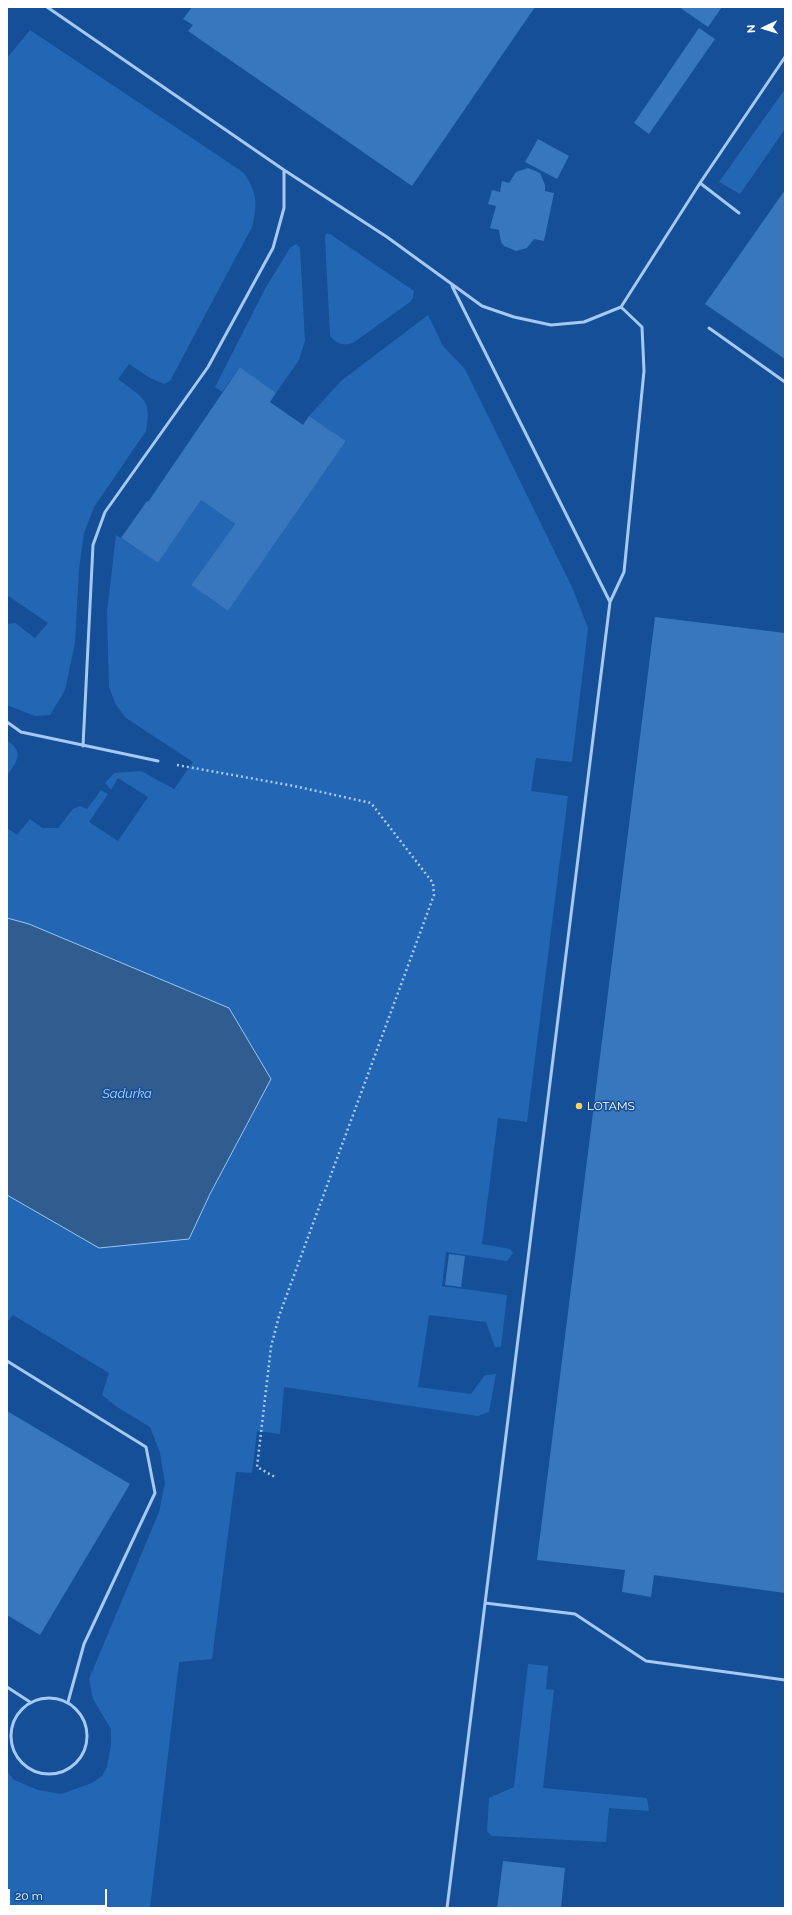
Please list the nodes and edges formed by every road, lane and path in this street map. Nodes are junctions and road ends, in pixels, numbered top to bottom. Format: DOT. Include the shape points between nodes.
graph roads {
  1 [pos="47,7"];
  2 [pos="785,57"];
  3 [pos="284,170"];
  4 [pos="700,182"];
  5 [pos="739,213"];
  6 [pos="451,285"];
  7 [pos="621,307"];
  8 [pos="709,328"];
  9 [pos="785,382"];
  10 [pos="610,602"];
  11 [pos="7,722"];
  12 [pos="83,746"];
  13 [pos="158,761"];
  14 [pos="7,1361"];
  15 [pos="275,1477"];
  16 [pos="485,1603"];
  17 [pos="785,1680"];
  18 [pos="7,1687"];
  19 [pos="30,1702"];
  20 [pos="68,1702"];
  21 [pos="7,1743"];
  22 [pos="12,1746"];
  23 [pos="447,1908"];
  1 -- 3 [label="lane"];
  2 -- 4 [label="lane"];
  3 -- 6 [label="lane" via="387,237"];
  3 -- 12 [label="lane" via="284,208 273,248 208,366 105,512 93,545"];
  4 -- 5 [label="lane"];
  4 -- 7 [label="lane"];
  6 -- 7 [label="lane" via="482,306 514,317 551,325 584,322"];
  6 -- 10 [label="lane"];
  7 -- 10 [label="lane" via="642,327 644,371 624,572"];
  8 -- 9 [label="lane"];
  10 -- 16 [label="lane"];
  11 -- 12 [label="lane" via="21,732"];
  12 -- 13 [label="lane"];
  13 -- 15 [label="path" via="371,803 433,883 434,895 278,1316 271,1347 257,1467"];
  14 -- 20 [label="lane" via="146,1447 155,1494 84,1644"];
  16 -- 17 [label="lane" via="575,1614 646,1661"];
  16 -- 23 [label="lane"];
  18 -- 19 [label="lane"];
  19 -- 20 [label="lane" via="56,1698"];
  19 -- 22 [label="lane" via="20,1710 13,1721 10,1734"];
  20 -- 22 [label="lane" via="78,1710 88,1734 81,1758 72,1768 49,1775 36,1773 16,1758"];
  21 -- 22 [label="lane"];
}
